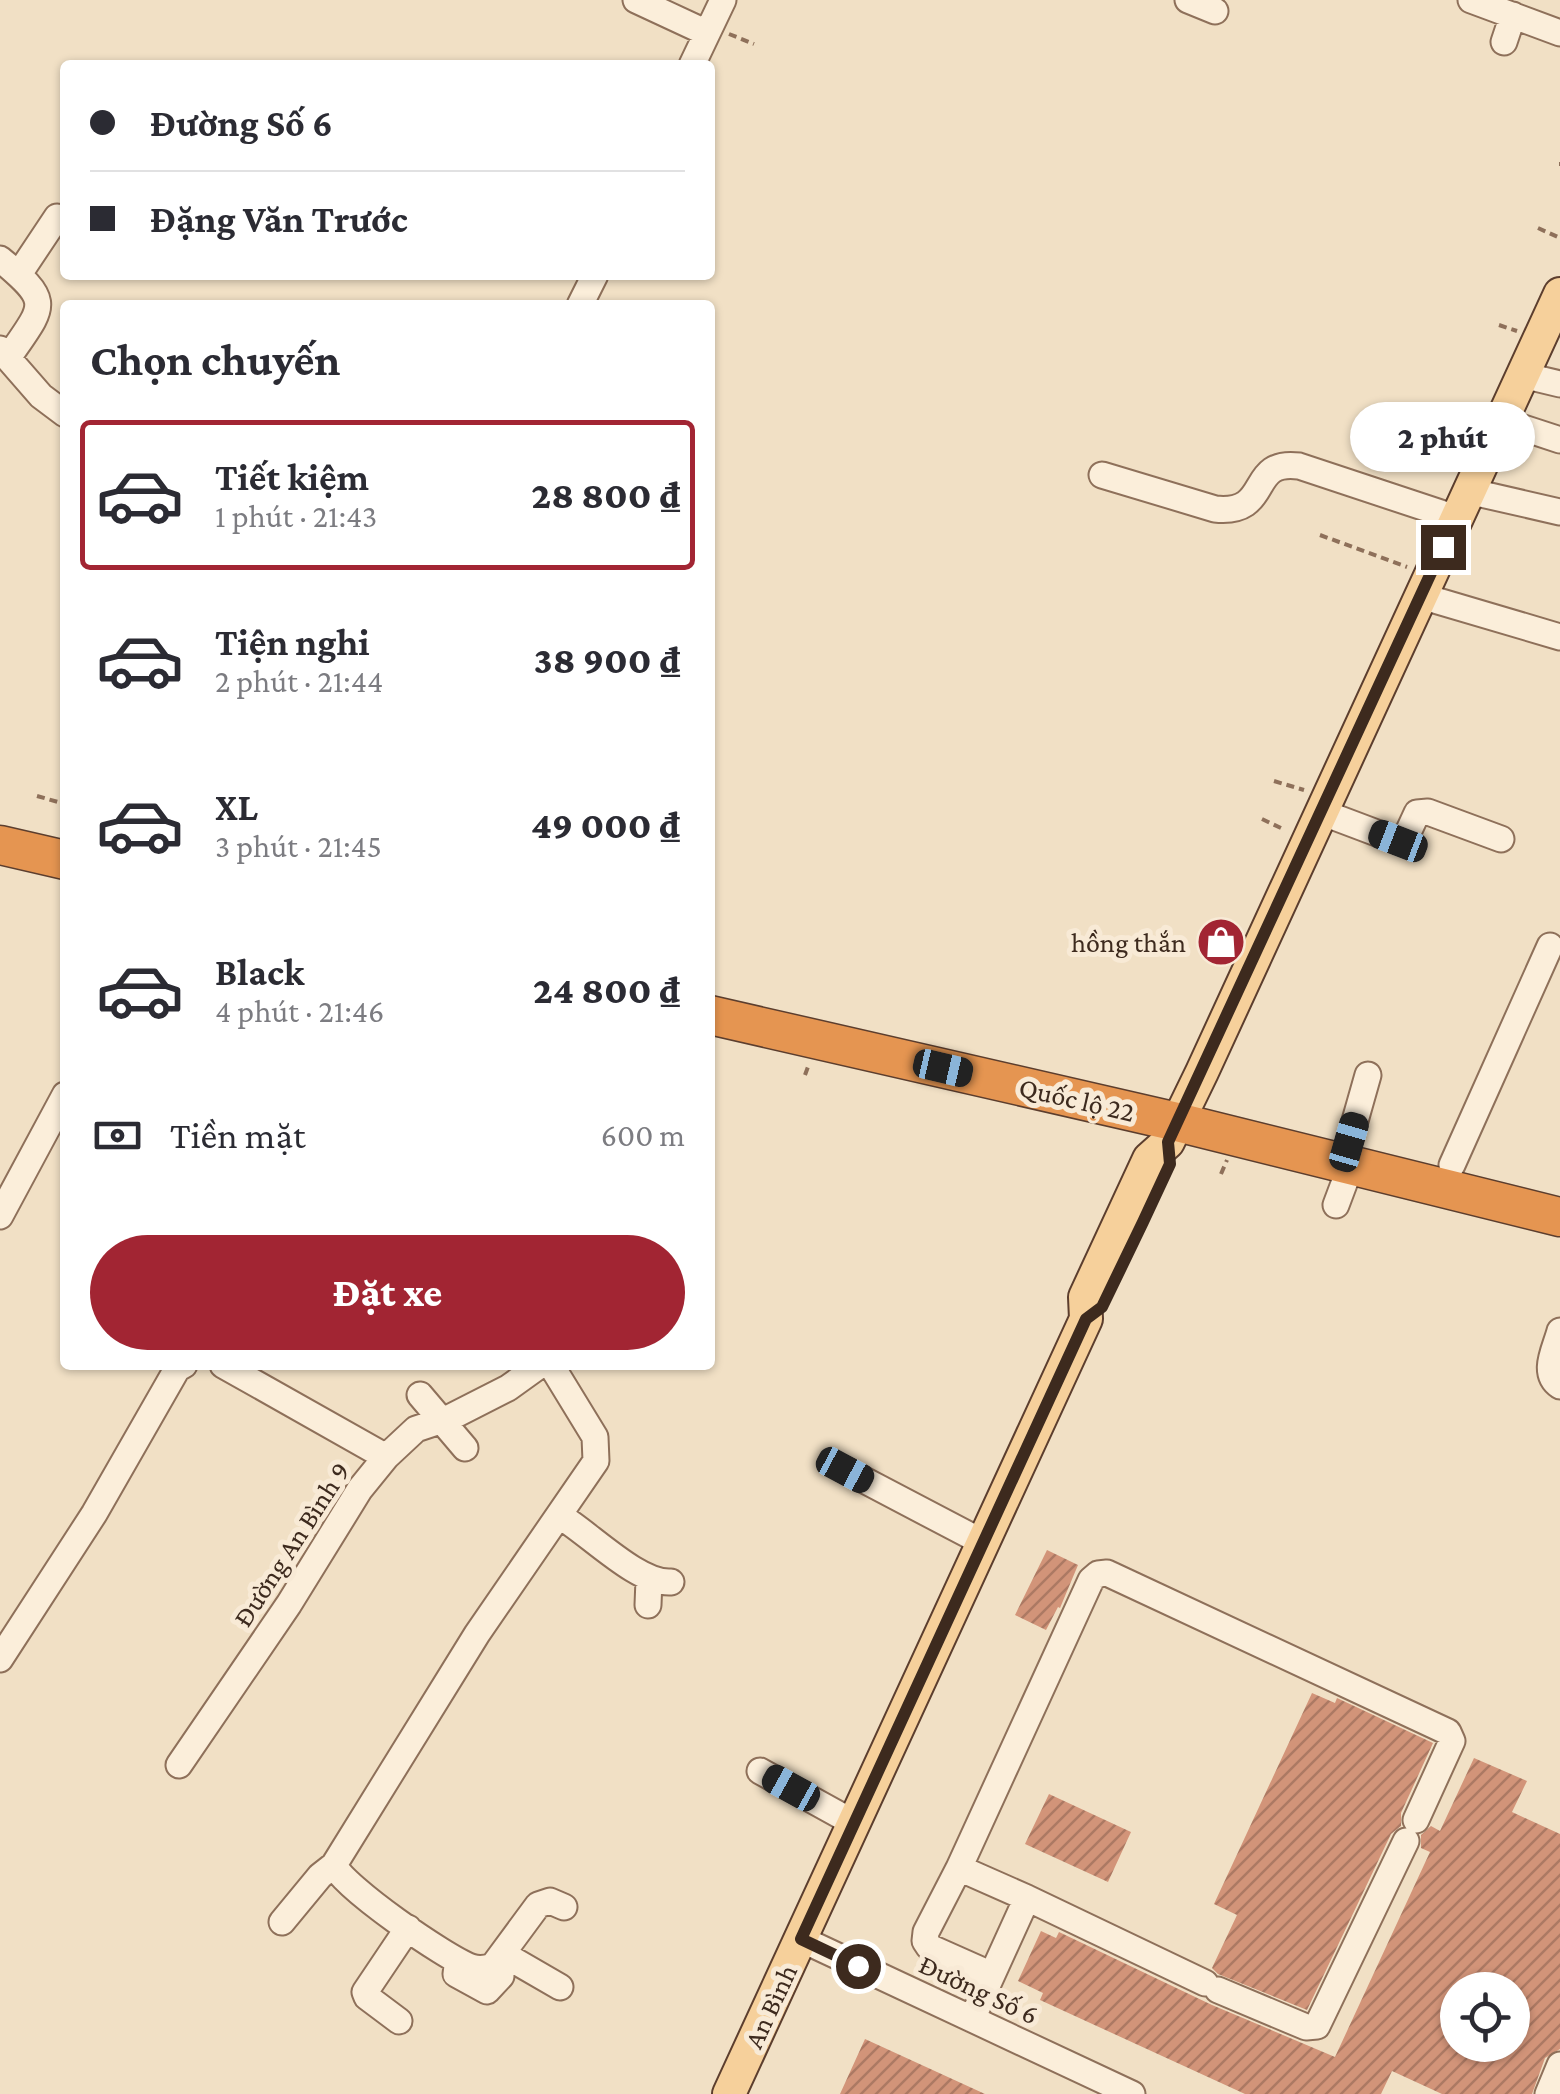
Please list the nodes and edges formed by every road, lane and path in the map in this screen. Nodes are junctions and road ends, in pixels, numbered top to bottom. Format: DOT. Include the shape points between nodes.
graph roads {
  1 [pos="636,0"];
  2 [pos="723,0"];
  3 [pos="1188,0"];
  4 [pos="1471,0"];
  5 [pos="1215,11"];
  6 [pos="1513,15"];
  7 [pos="709,30"];
  8 [pos="1560,33"];
  9 [pos="1504,42"];
  10 [pos="754,44"];
  11 [pos="694,60"];
  12 [pos="57,217"];
  13 [pos="1538,228"];
  14 [pos="1560,238"];
  15 [pos="9,266"];
  16 [pos="1560,294"];
  17 [pos="4,353"];
  18 [pos="1522,375"];
  19 [pos="1560,384"];
  20 [pos="60,412"];
  21 [pos="1502,422"];
  22 [pos="1560,440"];
  23 [pos="1102,474"];
  24 [pos="1462,505"];
  25 [pos="1560,512"];
  26 [pos="1320,535"];
  27 [pos="1425,586"];
  28 [pos="1511,610"];
  29 [pos="1560,637"];
  30 [pos="1274,781"];
  31 [pos="37,796"];
  32 [pos="60,803"];
  33 [pos="1324,805"];
  34 [pos="0,823"];
  35 [pos="60,836"];
  36 [pos="1501,839"];
  37 [pos="0,845"];
  38 [pos="60,859"];
  39 [pos="1550,946"];
  40 [pos="715,993"];
  41 [pos="715,1016"];
  42 [pos="1368,1075"];
  43 [pos="60,1104"];
  44 [pos="1177,1123"];
  45 [pos="1350,1154"];
  46 [pos="1452,1166"];
  47 [pos="1560,1191"];
  48 [pos="1336,1205"];
  49 [pos="0,1216"];
  50 [pos="1560,1217"];
  51 [pos="1560,1331"];
  52 [pos="176,1370"];
  53 [pos="232,1370"];
  54 [pos="533,1370"];
  55 [pos="554,1370"];
  56 [pos="1560,1386"];
  57 [pos="420,1395"];
  58 [pos="442,1421"];
  59 [pos="465,1448"];
  60 [pos="386,1457"];
  61 [pos="845,1470"];
  62 [pos="560,1516"];
  63 [pos="984,1543"];
  64 [pos="656,1588"];
  65 [pos="0,1658"];
  66 [pos="179,1764"];
  67 [pos="760,1771"];
  68 [pos="854,1823"];
  69 [pos="334,1865"];
  70 [pos="959,1868"];
  71 [pos="1026,1898"];
  72 [pos="564,1907"];
  73 [pos="282,1922"];
  74 [pos="408,1928"];
  75 [pos="801,1939"];
  76 [pos="460,1962"];
  77 [pos="992,1975"];
  78 [pos="492,1982"];
  79 [pos="560,1987"];
  80 [pos="972,2019"];
  81 [pos="399,2021"];
  82 [pos="1560,2065"];
  83 [pos="730,2094"];
  84 [pos="1132,2094"];
  85 [pos="1548,2094"];
  1 -- 7 [label="street"];
  2 -- 7 [label="street"];
  3 -- 5 [label="street"];
  4 -- 6 [label="street"];
  6 -- 8 [label="street"];
  6 -- 9 [label="street"];
  7 -- 10 [label="path"];
  7 -- 11 [label="street"];
  12 -- 15 [label="street"];
  13 -- 14 [label="path"];
  15 -- 17 [label="street" via="33,286 40,305"];
  16 -- 18 [label="main road, An Bình"];
  17 -- 20 [label="street" via="26,394"];
  18 -- 19 [label="street"];
  18 -- 21 [label="main road, An Bình"];
  21 -- 22 [label="street"];
  21 -- 24 [label="main road, An Bình"];
  23 -- 24 [label="street" via="1231,510 1252,500 1268,471 1289,464"];
  24 -- 25 [label="street"];
  24 -- 27 [label="main road, An Bình"];
  26 -- 27 [label="path"];
  27 -- 28 [label="street"];
  27 -- 29 [label="street"];
  27 -- 33 [label="main road, An Bình"];
  30 -- 33 [label="path"];
  31 -- 32 [label="path"];
  33 -- 36 [label="street" via="1398,841 1406,839 1417,814 1428,812"];
  33 -- 44 [label="main road, An Bình"];
  34 -- 35 [label="highway"];
  37 -- 38 [label="highway"];
  39 -- 46 [label="street"];
  40 -- 44 [label="highway, Quốc lộ 22"];
  41 -- 44 [label="highway, Quốc lộ 22"];
  42 -- 45 [label="street"];
  43 -- 49 [label="street"];
  44 -- 45 [label="highway, Quốc lộ 22"];
  44 -- 63 [label="main road, An Bình" via="1170,1164 1150,1208 1102,1307 1086,1319"];
  45 -- 46 [label="highway, Quốc lộ 22"];
  45 -- 48 [label="street"];
  45 -- 50 [label="highway, Quốc lộ 22"];
  46 -- 47 [label="highway, Quốc lộ 22"];
  51 -- 56 [label="street" via="1549,1372"];
  52 -- 65 [label="street"];
  53 -- 60 [label="street"];
  54 -- 58 [label="street, Đường An Bình 9"];
  55 -- 62 [label="street" via="596,1444 596,1461"];
  57 -- 58 [label="street"];
  58 -- 59 [label="street"];
  58 -- 60 [label="street, Đường An Bình 9" via="416,1429"];
  60 -- 66 [label="street, Đường An Bình 9"];
  61 -- 63 [label="street"];
  62 -- 64 [label="street"];
  62 -- 69 [label="street" via="477,1634"];
  63 -- 68 [label="main road, An Bình"];
  67 -- 68 [label="street"];
  68 -- 75 [label="main road, An Bình"];
  69 -- 73 [label="street"];
  69 -- 74 [label="street"];
  70 -- 71 [label="street"];
  70 -- 71 [label="street" via="1098,1574 1448,1732 1452,1741 1317,2026 1306,2028"];
  70 -- 77 [label="street" via="925,1941"];
  71 -- 77 [label="street"];
  72 -- 78 [label="street" via="538,1905"];
  74 -- 76 [label="street"];
  74 -- 81 [label="street" via="365,1992"];
  75 -- 80 [label="street, Đường Số 6"];
  75 -- 83 [label="main road, An Bình"];
  76 -- 78 [label="street" via="456,1974"];
  76 -- 78 [label="street" via="484,1970 493,1966"];
  77 -- 80 [label="street"];
  78 -- 79 [label="street"];
  80 -- 84 [label="street, Đường Số 6"];
  82 -- 85 [label="street"];
}
